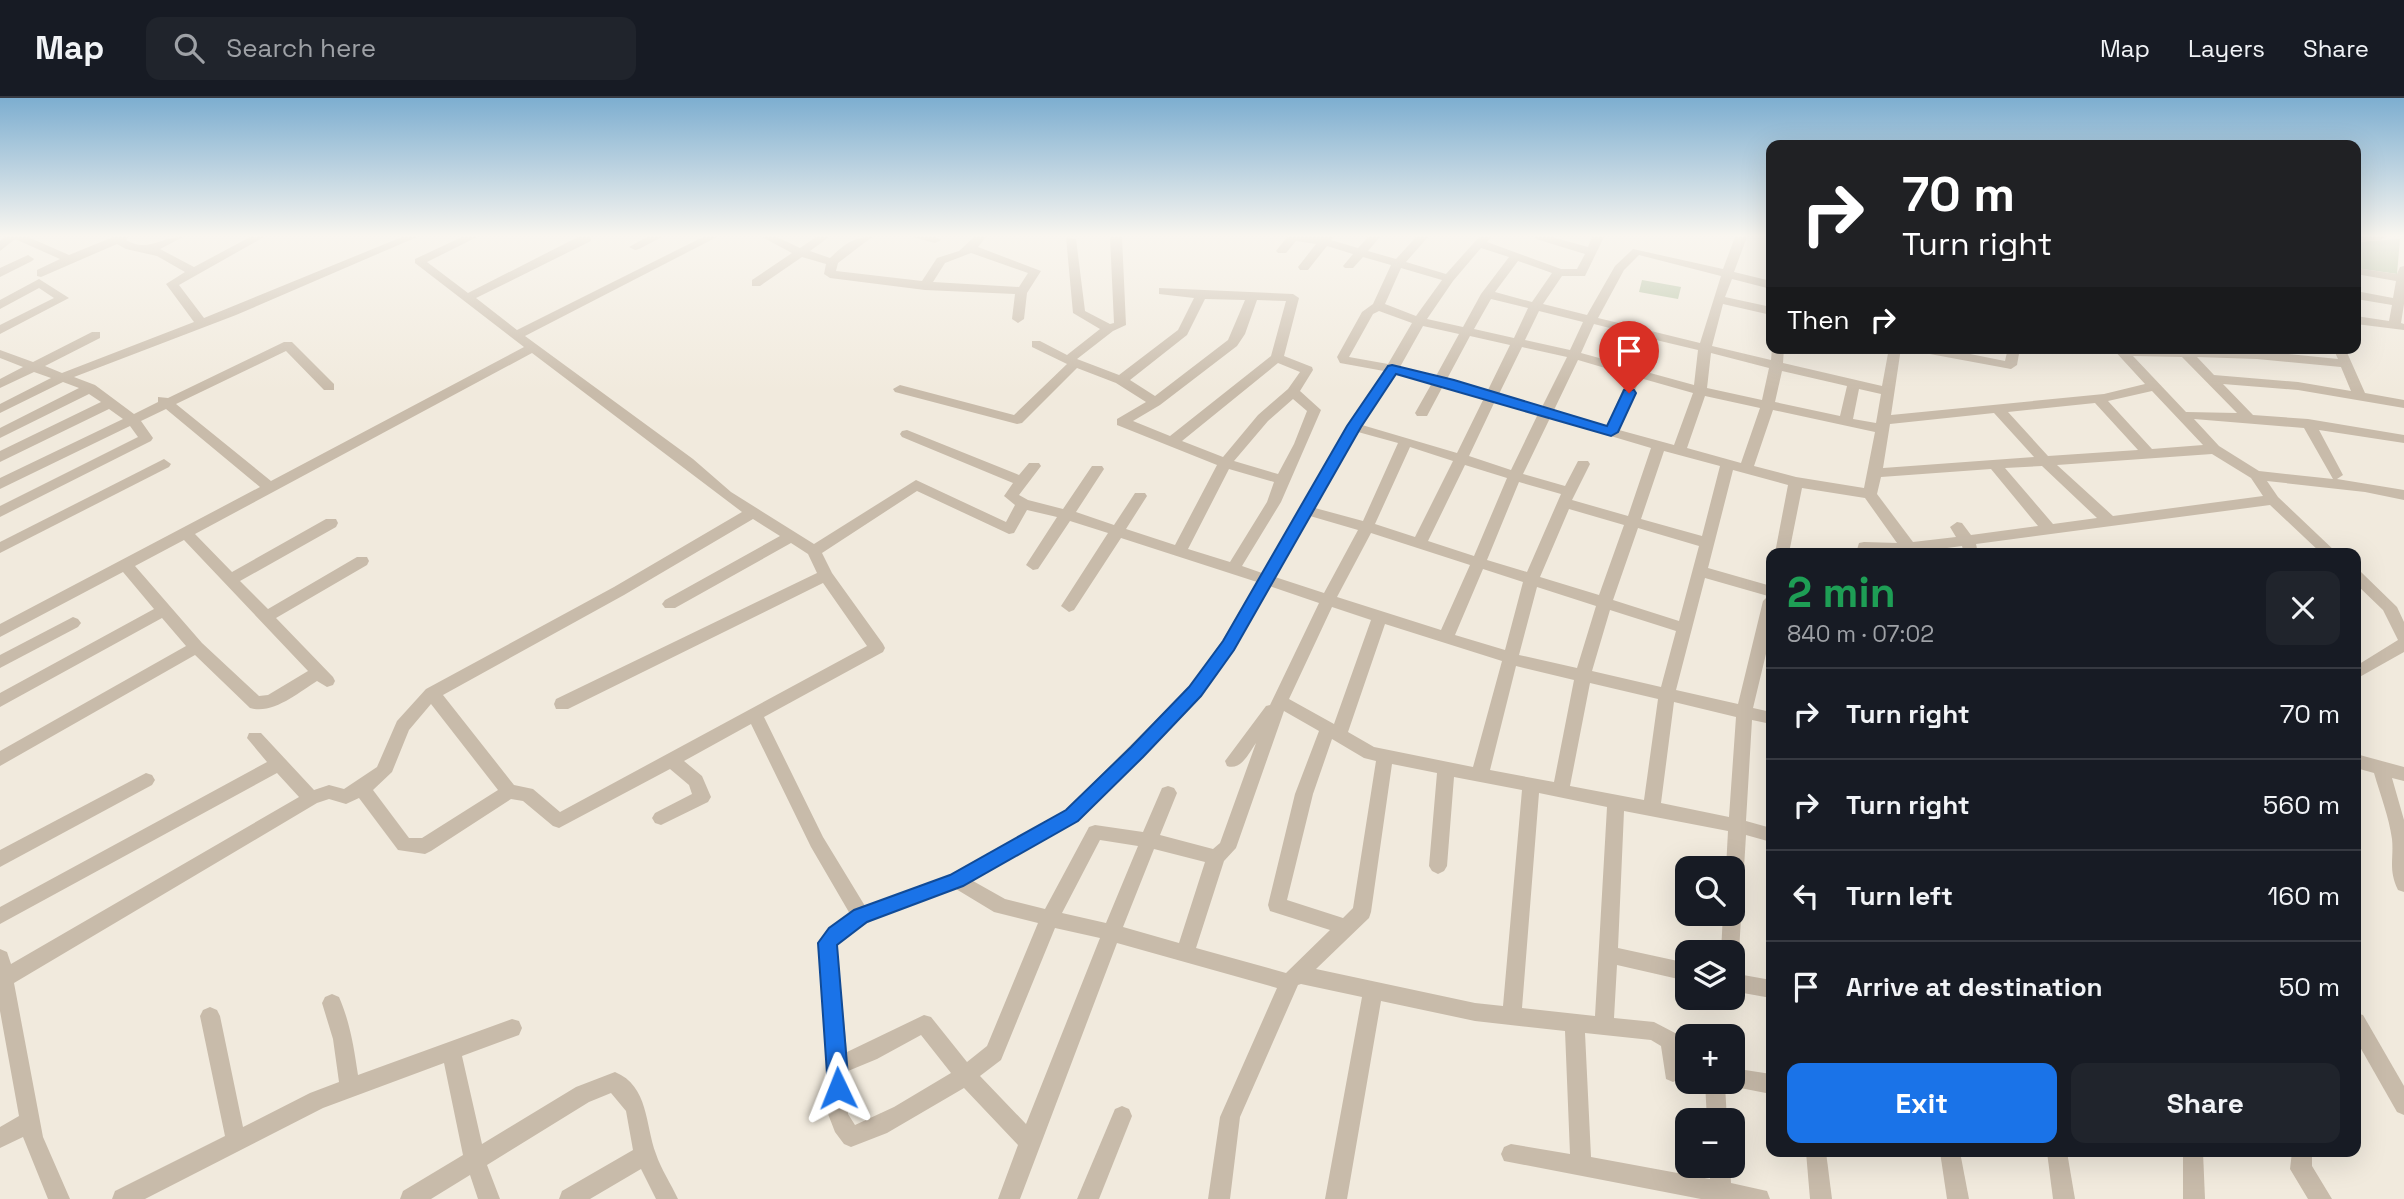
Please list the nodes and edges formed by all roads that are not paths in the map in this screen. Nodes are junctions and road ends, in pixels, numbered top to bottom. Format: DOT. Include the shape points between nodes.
graph roads {
  1 [pos="29,288"];
  2 [pos="48,288"];
  3 [pos="175,288"];
  4 [pos="280,288"];
  5 [pos="455,288"];
  6 [pos="487,288"];
  7 [pos="609,288"];
  8 [pos="963,288"];
  9 [pos="1023,288"];
  10 [pos="1076,288"];
  11 [pos="1118,288"];
  12 [pos="1385,288"];
  13 [pos="1442,288"];
  14 [pos="1491,288"];
  15 [pos="1548,288"];
  16 [pos="1608,288"];
  17 [pos="1722,288"];
  18 [pos="2401,288"];
  19 [pos="1021,292"];
  20 [pos="1163,292"];
  21 [pos="1487,294"];
  22 [pos="1200,295"];
  23 [pos="2361,296"];
  24 [pos="1252,297"];
  25 [pos="467,298"];
  26 [pos="1718,299"];
  27 [pos="2398,303"];
  28 [pos="0,305"];
  29 [pos="1536,305"];
  30 [pos="1378,306"];
  31 [pos="1766,310"];
  32 [pos="1018,319"];
  33 [pos="1591,319"];
  34 [pos="1419,321"];
  35 [pos="2361,321"];
  36 [pos="201,323"];
  37 [pos="2399,327"];
  38 [pos="1109,328"];
  39 [pos="0,330"];
  40 [pos="1465,331"];
  41 [pos="1652,334"];
  42 [pos="96,335"];
  43 [pos="517,335"];
  44 [pos="1518,343"];
  45 [pos="1036,344"];
  46 [pos="533,348"];
  47 [pos="1705,348"];
  48 [pos="0,354"];
  49 [pos="1777,354"];
  50 [pos="1894,354"];
  51 [pos="1950,354"];
  52 [pos="2013,354"];
  53 [pos="2128,354"];
  54 [pos="2129,354"];
  55 [pos="2186,354"];
  56 [pos="2256,354"];
  57 [pos="2270,354"];
  58 [pos="2342,354"];
  59 [pos="1574,355"];
  60 [pos="1278,358"];
  61 [pos="1072,362"];
  62 [pos="2346,364"];
  63 [pos="1777,366"];
  64 [pos="34,367"];
  65 [pos="1392,369"];
  66 [pos="1638,373"];
  67 [pos="65,376"];
  68 [pos="2210,379"];
  69 [pos="1122,380"];
  70 [pos="1439,380"];
  71 [pos="1854,383"];
  72 [pos="2267,383"];
  73 [pos="0,384"];
  74 [pos="329,387"];
  75 [pos="2154,387"];
  76 [pos="90,388"];
  77 [pos="900,389"];
  78 [pos="1888,390"];
  79 [pos="1700,391"];
  80 [pos="1293,392"];
  81 [pos="1493,396"];
  82 [pos="2360,397"];
  83 [pos="2099,398"];
  84 [pos="165,401"];
  85 [pos="1155,402"];
  86 [pos="110,403"];
  87 [pos="2404,404"];
  88 [pos="1767,405"];
  89 [pos="0,409"];
  90 [pos="1999,410"];
  91 [pos="1547,412"];
  92 [pos="1422,413"];
  93 [pos="2189,415"];
  94 [pos="2248,418"];
  95 [pos="132,419"];
  96 [pos="1846,421"];
  97 [pos="2308,423"];
  98 [pos="1882,425"];
  99 [pos="1354,426"];
  100 [pos="1611,432"];
  101 [pos="0,434"];
  102 [pos="907,434"];
  103 [pos="2404,439"];
  104 [pos="1406,441"];
  105 [pos="1170,443"];
  106 [pos="1659,446"];
  107 [pos="1679,451"];
  108 [pos="2217,451"];
  109 [pos="2149,454"];
  110 [pos="0,457"];
  111 [pos="1460,458"];
  112 [pos="2045,461"];
  113 [pos="1225,463"];
  114 [pos="164,464"];
  115 [pos="1583,464"];
  116 [pos="1728,464"];
  117 [pos="1995,465"];
  118 [pos="1034,466"];
  119 [pos="1746,469"];
  120 [pos="1097,470"];
  121 [pos="1875,473"];
  122 [pos="2256,475"];
  123 [pos="2336,475"];
  124 [pos="1516,476"];
  125 [pos="1282,480"];
  126 [pos="1023,482"];
  127 [pos="1796,482"];
  128 [pos="0,484"];
  129 [pos="2404,487"];
  130 [pos="271,489"];
  131 [pos="1870,494"];
  132 [pos="2404,495"];
  133 [pos="1140,496"];
  134 [pos="1567,498"];
  135 [pos="2273,500"];
  136 [pos="1023,504"];
  137 [pos="3,506"];
  138 [pos="1305,510"];
  139 [pos="753,512"];
  140 [pos="1068,515"];
  141 [pos="2108,520"];
  142 [pos="1633,522"];
  143 [pos="331,523"];
  144 [pos="1367,527"];
  145 [pos="1957,527"];
  146 [pos="2048,528"];
  147 [pos="1117,531"];
  148 [pos="187,534"];
  149 [pos="791,537"];
  150 [pos="1708,543"];
  151 [pos="1419,544"];
  152 [pos="1969,546"];
  153 [pos="0,548"];
  154 [pos="1784,548"];
  155 [pos="1864,548"];
  156 [pos="1884,548"];
  157 [pos="1902,548"];
  158 [pos="1925,548"];
  159 [pos="2325,548"];
  160 [pos="814,551"];
  161 [pos="1179,551"];
  162 [pos="362,561"];
  163 [pos="1477,563"];
  164 [pos="1033,565"];
  165 [pos="127,566"];
  166 [pos="1233,569"];
  167 [pos="1699,570"];
  168 [pos="826,575"];
  169 [pos="231,579"];
  170 [pos="1265,580"];
  171 [pos="1531,580"];
  172 [pos="2361,580"];
  173 [pos="1766,590"];
  174 [pos="1328,600"];
  175 [pos="670,604"];
  176 [pos="1604,604"];
  177 [pos="1069,606"];
  178 [pos="2396,609"];
  179 [pos="165,610"];
  180 [pos="266,617"];
  181 [pos="1380,617"];
  182 [pos="73,623"];
  183 [pos="1684,628"];
  184 [pos="0,631"];
  185 [pos="1446,638"];
  186 [pos="2404,638"];
  187 [pos="2404,644"];
  188 [pos="196,647"];
  189 [pos="1765,655"];
  190 [pos="1511,659"];
  191 [pos="0,662"];
  192 [pos="2361,670"];
  193 [pos="1583,676"];
  194 [pos="432,693"];
  195 [pos="1667,694"];
  196 [pos="0,701"];
  197 [pos="1280,701"];
  198 [pos="562,704"];
  199 [pos="1744,712"];
  200 [pos="755,715"];
  201 [pos="1766,717"];
  202 [pos="1334,731"];
  203 [pos="255,738"];
  204 [pos="1385,755"];
  205 [pos="0,759"];
  206 [pos="672,760"];
  207 [pos="1233,761"];
  208 [pos="2361,762"];
  209 [pos="279,764"];
  210 [pos="1446,767"];
  211 [pos="2381,768"];
  212 [pos="1480,774"];
  213 [pos="2404,774"];
  214 [pos="146,780"];
  215 [pos="1531,784"];
  216 [pos="362,788"];
  217 [pos="1561,790"];
  218 [pos="509,792"];
  219 [pos="1168,793"];
  220 [pos="310,798"];
  221 [pos="1616,801"];
  222 [pos="1652,808"];
  223 [pos="661,818"];
  224 [pos="1740,826"];
  225 [pos="1766,834"];
  226 [pos="1149,840"];
  227 [pos="2403,841"];
  228 [pos="1216,857"];
  229 [pos="0,859"];
  230 [pos="1438,866"];
  231 [pos="957,881"];
  232 [pos="2404,884"];
  233 [pos="0,916"];
  234 [pos="861,916"];
  235 [pos="1050,918"];
  236 [pos="1346,927"];
  237 [pos="1111,933"];
  238 [pos="1731,940"];
  239 [pos="1185,953"];
  240 [pos="1607,954"];
  241 [pos="0,958"];
  242 [pos="1675,969"];
  243 [pos="5,978"];
  244 [pos="1293,979"];
  245 [pos="1745,984"];
  246 [pos="1766,988"];
  247 [pos="1373,990"];
  248 [pos="332,1003"];
  249 [pos="5,1005"];
  250 [pos="210,1016"];
  251 [pos="1512,1016"];
  252 [pos="1576,1023"];
  253 [pos="1604,1026"];
  254 [pos="512,1028"];
  255 [pos="2361,1031"];
  256 [pos="451,1051"];
  257 [pos="838,1064"];
  258 [pos="1673,1072"];
  259 [pos="966,1076"];
  260 [pos="1745,1080"];
  261 [pos="1766,1083"];
  262 [pos="350,1088"];
  263 [pos="2404,1105"];
  264 [pos="1122,1116"];
  265 [pos="30,1121"];
  266 [pos="0,1138"];
  267 [pos="236,1141"];
  268 [pos="1028,1141"];
  269 [pos="645,1154"];
  270 [pos="1511,1154"];
  271 [pos="1817,1157"];
  272 [pos="1951,1157"];
  273 [pos="2058,1157"];
  274 [pos="2193,1157"];
  275 [pos="2302,1157"];
  276 [pos="475,1161"];
  277 [pos="1581,1166"];
  278 [pos="1720,1178"];
  279 [pos="1721,1192"];
  280 [pos="576,1197"];
  281 [pos="59,1199"];
  282 [pos="123,1199"];
  283 [pos="411,1199"];
  284 [pos="489,1199"];
  285 [pos="667,1199"];
  286 [pos="1009,1199"];
  287 [pos="1088,1199"];
  288 [pos="1219,1199"];
  289 [pos="1336,1199"];
  290 [pos="1759,1199"];
  291 [pos="1821,1199"];
  292 [pos="1958,1199"];
  293 [pos="2064,1199"];
  294 [pos="2194,1199"];
  295 [pos="2321,1199"];
  1 -- 28 [label="street"];
  2 -- 39 [label="street" via="63,298"];
  3 -- 36 [label="street"];
  4 -- 36 [label="street"];
  5 -- 25 [label="street"];
  6 -- 25 [label="street"];
  7 -- 43 [label="street"];
  8 -- 19 [label="street"];
  9 -- 19 [label="street"];
  10 -- 38 [label="street" via="1079,313"];
  11 -- 38 [label="street" via="1120,325"];
  12 -- 30 [label="street"];
  13 -- 34 [label="street"];
  14 -- 21 [label="street"];
  15 -- 29 [label="street"];
  16 -- 33 [label="street"];
  17 -- 26 [label="street"];
  18 -- 27 [label="street"];
  19 -- 32 [label="street"];
  20 -- 22 [label="street"];
  21 -- 29 [label="street"];
  21 -- 40 [label="street"];
  22 -- 24 [label="street"];
  22 -- 69 [label="street" via="1183,332"];
  23 -- 27 [label="street"];
  24 -- 60 [label="street" via="1293,298"];
  24 -- 85 [label="street" via="1233,343"];
  25 -- 43 [label="street"];
  26 -- 31 [label="street"];
  26 -- 47 [label="street"];
  27 -- 37 [label="street"];
  29 -- 33 [label="street"];
  29 -- 44 [label="street"];
  30 -- 34 [label="street"];
  30 -- 65 [label="street" via="1368,312 1343,357"];
  33 -- 41 [label="street"];
  33 -- 59 [label="street"];
  34 -- 40 [label="street"];
  34 -- 65 [label="street"];
  35 -- 37 [label="street"];
  36 -- 67 [label="street"];
  38 -- 61 [label="street"];
  40 -- 44 [label="street"];
  40 -- 70 [label="street"];
  41 -- 47 [label="street"];
  41 -- 66 [label="street"];
  42 -- 64 [label="street"];
  43 -- 46 [label="street"];
  44 -- 59 [label="street"];
  44 -- 81 [label="street"];
  45 -- 61 [label="street"];
  46 -- 130 [label="street"];
  46 -- 139 [label="street"];
  47 -- 63 [label="street"];
  47 -- 79 [label="street"];
  48 -- 64 [label="street"];
  49 -- 63 [label="street"];
  50 -- 78 [label="street"];
  51 -- 52 [label="street" via="2011,365"];
  53 -- 75 [label="street"];
  54 -- 93 [label="street"];
  55 -- 68 [label="street"];
  56 -- 72 [label="street"];
  57 -- 62 [label="street"];
  58 -- 62 [label="street"];
  59 -- 66 [label="street"];
  59 -- 91 [label="street"];
  60 -- 80 [label="street" via="1307,370"];
  60 -- 105 [label="street"];
  61 -- 69 [label="street"];
  61 -- 77 [label="street" via="1017,420"];
  62 -- 82 [label="street"];
  63 -- 71 [label="street"];
  63 -- 88 [label="street"];
  64 -- 67 [label="street"];
  64 -- 73 [label="street"];
  65 -- 70 [label="street"];
  65 -- 99 [label="street"];
  66 -- 79 [label="street"];
  66 -- 100 [label="street"];
  67 -- 76 [label="street"];
  67 -- 89 [label="street"];
  68 -- 72 [label="street"];
  68 -- 94 [label="street"];
  69 -- 85 [label="street"];
  70 -- 81 [label="street"];
  70 -- 92 [label="street"];
  71 -- 78 [label="street"];
  71 -- 96 [label="street"];
  72 -- 82 [label="street"];
  74 -- 84 [label="street" via="288,345"];
  75 -- 83 [label="street"];
  75 -- 108 [label="street"];
  76 -- 86 [label="street"];
  76 -- 101 [label="street"];
  78 -- 98 [label="street"];
  79 -- 88 [label="street"];
  79 -- 107 [label="street"];
  80 -- 113 [label="street" via="1263,418"];
  80 -- 125 [label="street" via="1314,410"];
  81 -- 91 [label="street"];
  81 -- 111 [label="street"];
  82 -- 87 [label="street"];
  83 -- 90 [label="street"];
  83 -- 109 [label="street"];
  84 -- 95 [label="street"];
  84 -- 130 [label="street"];
  85 -- 105 [label="street" via="1122,422"];
  86 -- 95 [label="street"];
  86 -- 110 [label="street"];
  88 -- 96 [label="street"];
  88 -- 119 [label="street"];
  90 -- 98 [label="street"];
  90 -- 112 [label="street"];
  91 -- 100 [label="street"];
  91 -- 124 [label="street"];
  93 -- 94 [label="street"];
  93 -- 108 [label="street"];
  94 -- 97 [label="street"];
  95 -- 128 [label="street"];
  95 -- 137 [label="street" via="146,438"];
  96 -- 98 [label="street"];
  97 -- 103 [label="street"];
  97 -- 123 [label="street"];
  98 -- 121 [label="street"];
  99 -- 104 [label="street"];
  99 -- 138 [label="street"];
  100 -- 106 [label="street"];
  102 -- 126 [label="street"];
  104 -- 111 [label="street"];
  104 -- 144 [label="street"];
  105 -- 113 [label="street"];
  106 -- 107 [label="street"];
  106 -- 142 [label="street"];
  107 -- 116 [label="street"];
  108 -- 109 [label="street"];
  108 -- 122 [label="street"];
  109 -- 112 [label="street"];
  111 -- 124 [label="street"];
  111 -- 151 [label="street"];
  112 -- 117 [label="street"];
  112 -- 141 [label="street"];
  113 -- 125 [label="street"];
  113 -- 161 [label="street"];
  114 -- 153 [label="street"];
  115 -- 134 [label="street"];
  116 -- 119 [label="street"];
  116 -- 150 [label="street"];
  117 -- 121 [label="street"];
  117 -- 146 [label="street"];
  118 -- 126 [label="street"];
  119 -- 127 [label="street"];
  120 -- 140 [label="street"];
  121 -- 131 [label="street"];
  122 -- 123 [label="street" via="2263,470"];
  122 -- 132 [label="street"];
  122 -- 135 [label="street"];
  123 -- 129 [label="street"];
  124 -- 134 [label="street"];
  124 -- 163 [label="street"];
  125 -- 166 [label="street" via="1274,502"];
  126 -- 136 [label="street" via="1011,496"];
  127 -- 131 [label="street"];
  127 -- 154 [label="street"];
  130 -- 148 [label="street"];
  131 -- 157 [label="street"];
  133 -- 147 [label="street"];
  134 -- 142 [label="street"];
  134 -- 171 [label="street"];
  135 -- 141 [label="street"];
  135 -- 159 [label="street"];
  136 -- 140 [label="street"];
  136 -- 160 [label="street" via="1009,529 916,485"];
  138 -- 144 [label="street"];
  138 -- 170 [label="street"];
  139 -- 149 [label="street"];
  139 -- 194 [label="street"];
  140 -- 147 [label="street"];
  140 -- 164 [label="street"];
  141 -- 146 [label="street"];
  142 -- 150 [label="street"];
  142 -- 176 [label="street"];
  143 -- 169 [label="street"];
  144 -- 151 [label="street"];
  144 -- 174 [label="street"];
  145 -- 152 [label="street"];
  146 -- 152 [label="street"];
  147 -- 161 [label="street"];
  147 -- 177 [label="street"];
  148 -- 165 [label="street"];
  148 -- 169 [label="street"];
  149 -- 160 [label="street"];
  149 -- 175 [label="street"];
  150 -- 167 [label="street"];
  151 -- 163 [label="street"];
  152 -- 158 [label="street"];
  155 -- 156 [label="street"];
  160 -- 168 [label="street"];
  161 -- 166 [label="street"];
  162 -- 180 [label="street"];
  163 -- 171 [label="street"];
  163 -- 185 [label="street"];
  165 -- 179 [label="street"];
  165 -- 184 [label="street"];
  166 -- 170 [label="street"];
  167 -- 173 [label="street"];
  167 -- 183 [label="street"];
  168 -- 198 [label="street"];
  168 -- 200 [label="street" via="877,648"];
  169 -- 180 [label="street"];
  170 -- 174 [label="street"];
  170 -- 231 [label="street" via="1195,691 1137,752 1072,815"];
  171 -- 176 [label="street"];
  171 -- 190 [label="street"];
  172 -- 178 [label="street"];
  174 -- 181 [label="street"];
  174 -- 197 [label="street"];
  176 -- 183 [label="street"];
  176 -- 193 [label="street"];
  178 -- 186 [label="street"];
  179 -- 188 [label="street"];
  179 -- 196 [label="street"];
  180 -- 188 [label="street" via="323,677 271,701 256,703"];
  181 -- 185 [label="street"];
  181 -- 202 [label="street"];
  182 -- 191 [label="street"];
  183 -- 195 [label="street"];
  185 -- 190 [label="street"];
  187 -- 192 [label="street"];
  188 -- 205 [label="street"];
  189 -- 199 [label="street"];
  190 -- 193 [label="street"];
  190 -- 212 [label="street"];
  193 -- 195 [label="street"];
  193 -- 217 [label="street"];
  194 -- 216 [label="street" via="401,729 382,774"];
  194 -- 218 [label="street"];
  195 -- 199 [label="street"];
  195 -- 222 [label="street"];
  197 -- 202 [label="street"];
  197 -- 207 [label="street"];
  197 -- 228 [label="street" via="1227,848"];
  199 -- 201 [label="street"];
  199 -- 224 [label="street"];
  200 -- 206 [label="street"];
  200 -- 234 [label="street" via="817,842"];
  202 -- 204 [label="street" via="1370,753"];
  202 -- 236 [label="street" via="1304,794 1277,905"];
  203 -- 209 [label="street"];
  204 -- 210 [label="street"];
  204 -- 236 [label="street" via="1362,912"];
  206 -- 218 [label="street" via="559,821 527,794"];
  206 -- 223 [label="street" via="696,781 702,797"];
  208 -- 211 [label="street"];
  209 -- 220 [label="street"];
  209 -- 233 [label="street"];
  210 -- 212 [label="street"];
  210 -- 230 [label="street"];
  211 -- 213 [label="street"];
  211 -- 227 [label="street"];
  212 -- 215 [label="street"];
  214 -- 229 [label="street"];
  215 -- 217 [label="street"];
  215 -- 251 [label="street"];
  216 -- 218 [label="street" via="404,845 425,846"];
  216 -- 220 [label="street" via="346,797 329,792"];
  217 -- 221 [label="street"];
  219 -- 226 [label="street"];
  220 -- 243 [label="street"];
  221 -- 222 [label="street"];
  221 -- 240 [label="street"];
  222 -- 224 [label="street"];
  224 -- 225 [label="street"];
  224 -- 238 [label="street"];
  226 -- 228 [label="street"];
  226 -- 235 [label="street" via="1095,832"];
  226 -- 237 [label="street"];
  227 -- 232 [label="street" via="2399,864"];
  228 -- 239 [label="street"];
  231 -- 234 [label="street"];
  231 -- 235 [label="street" via="1001,906"];
  234 -- 257 [label="street" via="827,943"];
  235 -- 237 [label="street"];
  235 -- 259 [label="street" via="995,1053"];
  236 -- 244 [label="street"];
  237 -- 239 [label="street"];
  237 -- 268 [label="street" via="1041,1118"];
  239 -- 244 [label="street"];
  240 -- 242 [label="street"];
  240 -- 253 [label="street"];
  241 -- 243 [label="street"];
  243 -- 249 [label="street"];
  244 -- 247 [label="street"];
  244 -- 288 [label="street" via="1230,1117"];
  245 -- 246 [label="street"];
  247 -- 251 [label="street"];
  247 -- 289 [label="street"];
  248 -- 262 [label="street"];
  249 -- 265 [label="street"];
  250 -- 267 [label="street"];
  251 -- 252 [label="street"];
  252 -- 253 [label="street"];
  252 -- 277 [label="street"];
  253 -- 258 [label="street" via="1654,1031 1670,1041"];
  254 -- 256 [label="street"];
  255 -- 263 [label="street"];
  256 -- 262 [label="street"];
  256 -- 276 [label="street"];
  257 -- 259 [label="street" via="924,1024"];
  257 -- 259 [label="street" via="838,1114 851,1137 876,1128"];
  259 -- 268 [label="street"];
  260 -- 261 [label="street"];
  262 -- 267 [label="street"];
  264 -- 287 [label="street"];
  265 -- 266 [label="street"];
  265 -- 281 [label="street"];
  267 -- 282 [label="street"];
  268 -- 286 [label="street"];
  269 -- 276 [label="street" via="635,1106 615,1082 583,1094"];
  269 -- 280 [label="street"];
  269 -- 285 [label="street"];
  270 -- 277 [label="street"];
  271 -- 291 [label="street"];
  272 -- 292 [label="street"];
  273 -- 293 [label="street"];
  274 -- 294 [label="street"];
  275 -- 295 [label="street" via="2301,1169"];
  276 -- 283 [label="street"];
  276 -- 284 [label="street"];
  277 -- 279 [label="street"];
  278 -- 279 [label="street"];
  279 -- 290 [label="street"];
}
